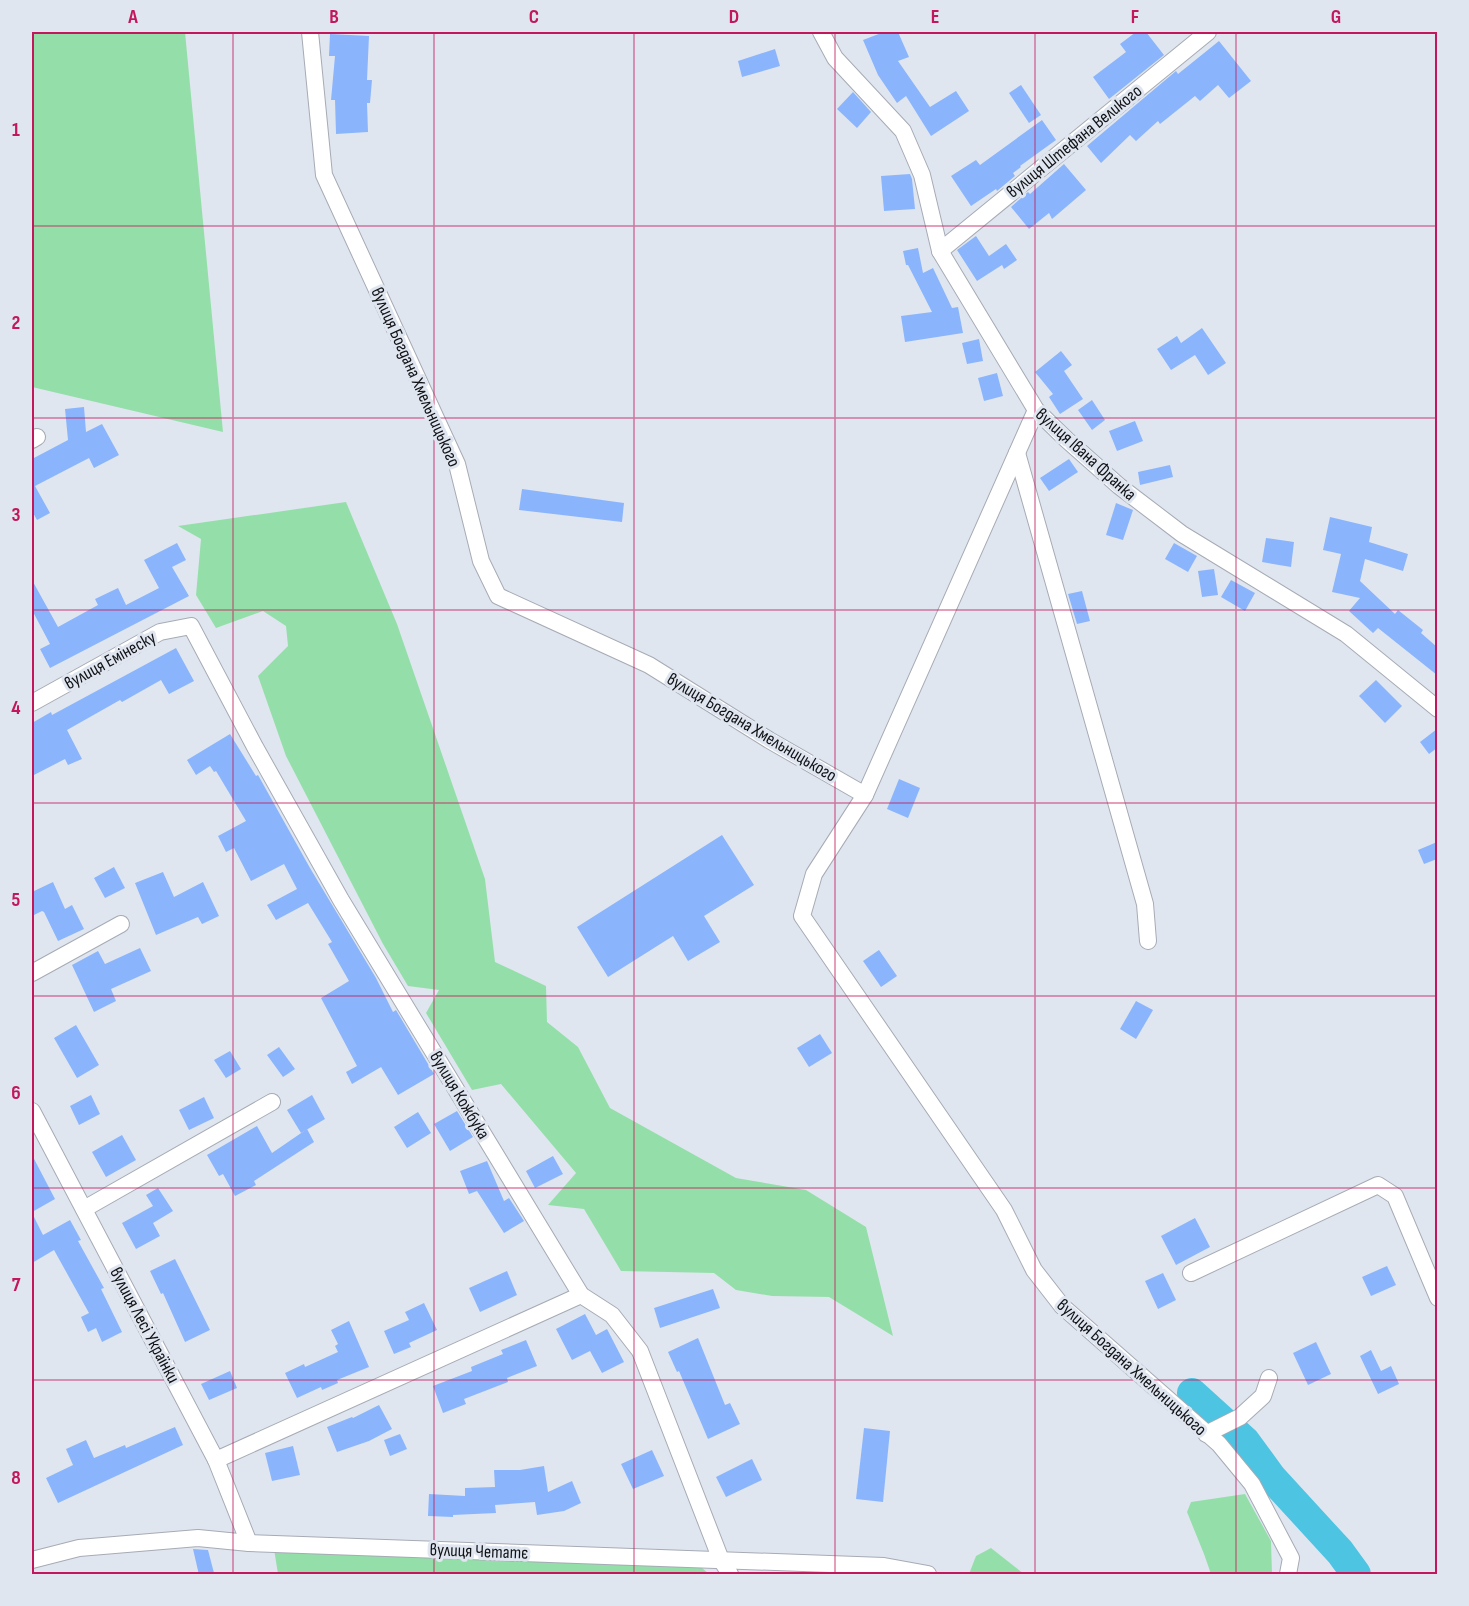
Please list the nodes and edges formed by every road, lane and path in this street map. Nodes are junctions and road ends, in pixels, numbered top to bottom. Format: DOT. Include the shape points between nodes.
graph roads {
  1 [pos="310,32"];
  2 [pos="821,32"];
  3 [pos="1208,32"];
  4 [pos="940,251"];
  5 [pos="1036,410"];
  6 [pos="1017,453"];
  7 [pos="191,626"];
  8 [pos="32,703"];
  9 [pos="1437,710"];
  10 [pos="865,795"];
  11 [pos="121,924"];
  12 [pos="1148,941"];
  13 [pos="32,973"];
  14 [pos="272,1102"];
  15 [pos="32,1111"];
  16 [pos="84,1209"];
  17 [pos="1191,1273"];
  18 [pos="581,1295"];
  19 [pos="1437,1298"];
  20 [pos="1269,1378"];
  21 [pos="1211,1431"];
  22 [pos="216,1460"];
  23 [pos="249,1543"];
  24 [pos="32,1560"];
  25 [pos="725,1567"];
  26 [pos="928,1575"];
  27 [pos="1288,1575"];
  1 -- 10 [label="street, вулиця Богдана Хмельницького" via="324,176 457,464 481,561 498,596 649,664"];
  2 -- 4 [label="street, вулиця Івана Франка" via="835,58 903,131 922,175"];
  3 -- 4 [label="street, вулиця Штефана Великого"];
  4 -- 5 [label="street, вулиця Івана Франка"];
  5 -- 6 [label="street, вулиця Богдана Хмельницького"];
  5 -- 9 [label="street, вулиця Івана Франка" via="1119,486 1182,534 1346,634"];
  6 -- 10 [label="street, вулиця Богдана Хмельницького"];
  6 -- 12 [label="street" via="1145,904"];
  7 -- 8 [label="street, вулиця Емінеску" via="160,632"];
  7 -- 18 [label="street, вулиця Кожбука" via="341,900"];
  10 -- 21 [label="street, вулиця Богдана Хмельницького" via="814,874 802,916 1004,1210 1034,1270 1062,1306"];
  11 -- 13 [label="street"];
  14 -- 16 [label="street"];
  15 -- 16 [label="street, вулиця Лесі Українки"];
  16 -- 22 [label="street, вулиця Лесі Українки"];
  17 -- 19 [label="street" via="1378,1185 1395,1196"];
  18 -- 22 [label="street"];
  18 -- 25 [label="street, вулиця Кожбука" via="612,1315 640,1351"];
  20 -- 21 [label="street" via="1263,1396 1240,1417"];
  21 -- 27 [label="street, вулиця Богдана Хмельницького" via="1252,1484 1291,1558"];
  22 -- 23 [label="street, вулиця Лесі Українки"];
  23 -- 24 [label="street, вулиця Четатє" via="198,1538 79,1548"];
  23 -- 25 [label="street, вулиця Четатє"];
  25 -- 26 [label="street, вулиця Четатє" via="884,1566"];
}
